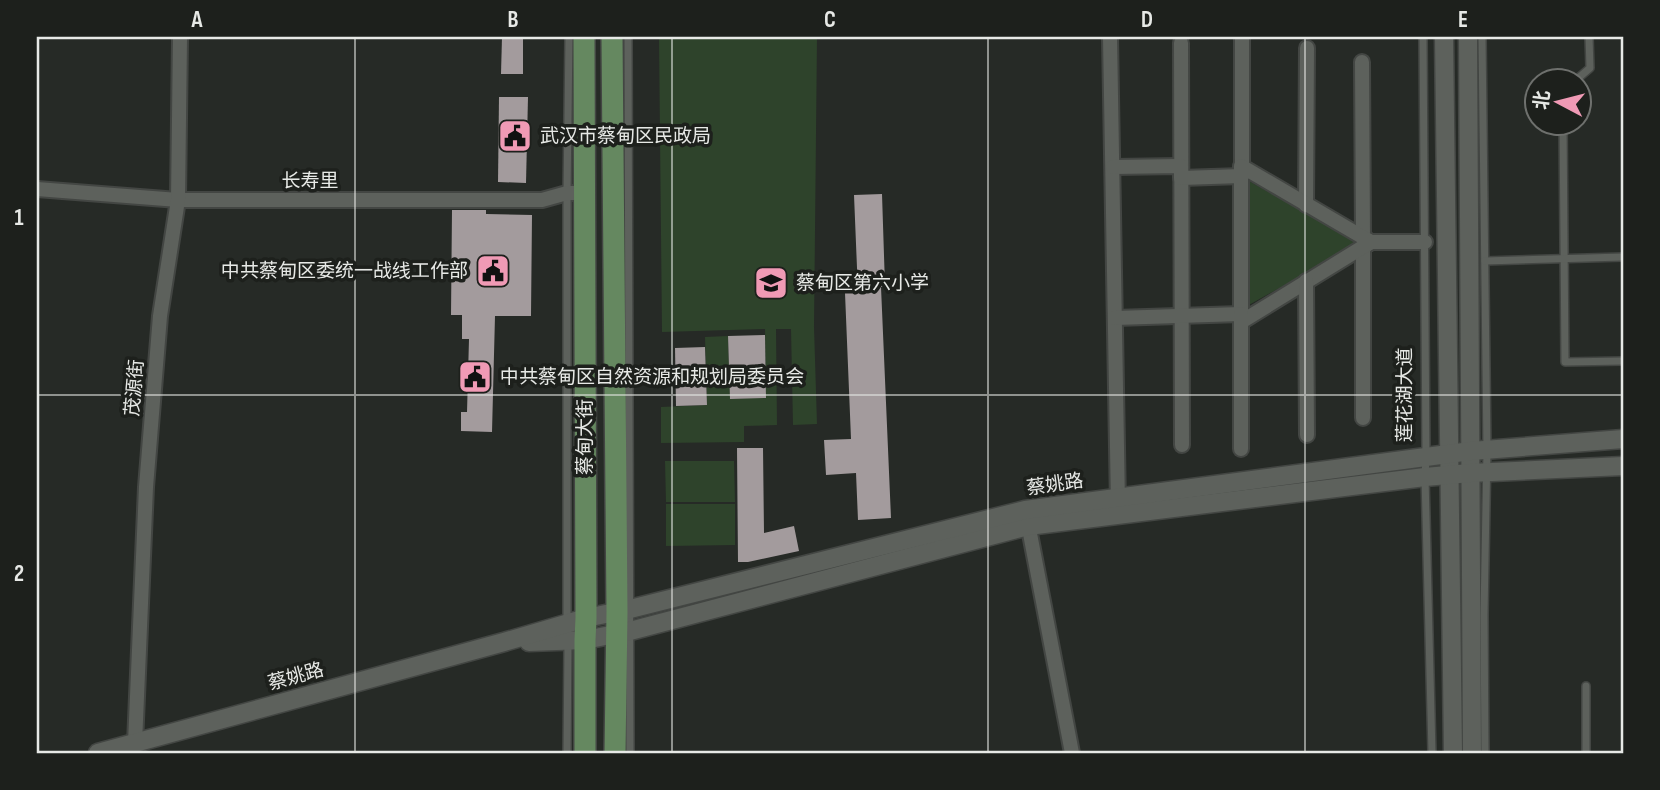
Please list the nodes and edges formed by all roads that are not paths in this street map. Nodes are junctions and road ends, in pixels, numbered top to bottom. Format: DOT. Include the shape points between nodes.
graph roads {
  1 [pos="180,37"];
  2 [pos="569,37"];
  3 [pos="584,37"];
  4 [pos="612,37"];
  5 [pos="628,37"];
  6 [pos="1110,37"];
  7 [pos="1242,37"];
  8 [pos="1423,37"];
  9 [pos="1444,37"];
  10 [pos="1468,37"];
  11 [pos="1482,37"];
  12 [pos="1589,37"];
  13 [pos="1181,43"];
  14 [pos="1307,48"];
  15 [pos="1362,62"];
  16 [pos="1590,66"];
  17 [pos="1563,136"];
  18 [pos="1113,167"];
  19 [pos="1241,171"];
  20 [pos="1181,172"];
  21 [pos="37,189"];
  22 [pos="575,193"];
  23 [pos="178,200"];
  24 [pos="1306,205"];
  25 [pos="1366,242"];
  26 [pos="1425,242"];
  27 [pos="1623,257"];
  28 [pos="1564,259"];
  29 [pos="1485,261"];
  30 [pos="1307,281"];
  31 [pos="1182,316"];
  32 [pos="1115,318"];
  33 [pos="1241,318"];
  34 [pos="1623,361"];
  35 [pos="1363,418"];
  36 [pos="1307,435"];
  37 [pos="1623,439"];
  38 [pos="1182,445"];
  39 [pos="1241,449"];
  40 [pos="1479,450"];
  41 [pos="1450,454"];
  42 [pos="1426,457"];
  43 [pos="1623,467"];
  44 [pos="1479,473"];
  45 [pos="1450,475"];
  46 [pos="1425,477"];
  47 [pos="1118,506"];
  48 [pos="1027,518"];
  49 [pos="624,610"];
  50 [pos="576,631"];
  51 [pos="623,632"];
  52 [pos="1586,687"];
  53 [pos="135,743"];
  54 [pos="98,753"];
  55 [pos="567,753"];
  56 [pos="585,753"];
  57 [pos="615,753"];
  58 [pos="630,753"];
  59 [pos="1072,753"];
  60 [pos="1432,753"];
  61 [pos="1453,753"];
  62 [pos="1472,753"];
  63 [pos="1485,753"];
  64 [pos="1586,753"];
  1 -- 23 [label="street, 茂源街"];
  2 -- 22 [label="lane"];
  3 -- 22 [label="main road, 蔡甸大街"];
  4 -- 49 [label="main road, 蔡甸大街"];
  5 -- 49 [label="lane"];
  6 -- 18 [label="street"];
  7 -- 19 [label="street"];
  8 -- 26 [label="lane, 莲花湖大道"];
  9 -- 41 [label="street"];
  10 -- 40 [label="street"];
  11 -- 29 [label="lane"];
  12 -- 16 [label="lane"];
  13 -- 20 [label="street"];
  14 -- 24 [label="street"];
  15 -- 25 [label="street"];
  17 -- 28 [label="lane"];
  18 -- 20 [label="street"];
  18 -- 32 [label="street"];
  19 -- 20 [label="street"];
  19 -- 24 [label="street"];
  19 -- 33 [label="street"];
  20 -- 31 [label="street"];
  21 -- 23 [label="street, 长寿里"];
  22 -- 23 [label="street, 长寿里" via="542,200"];
  22 -- 50 [label="main road, 蔡甸大街"];
  23 -- 53 [label="street, 茂源街" via="160,317 146,486"];
  24 -- 25 [label="street"];
  25 -- 26 [label="street"];
  25 -- 30 [label="street"];
  25 -- 35 [label="street"];
  26 -- 42 [label="lane, 莲花湖大道"];
  27 -- 28 [label="lane"];
  28 -- 29 [label="lane"];
  28 -- 34 [label="lane" via="1564,362"];
  29 -- 40 [label="lane"];
  30 -- 33 [label="street"];
  30 -- 36 [label="street"];
  31 -- 32 [label="street"];
  31 -- 33 [label="street"];
  31 -- 38 [label="street"];
  32 -- 47 [label="street"];
  33 -- 39 [label="street"];
  37 -- 40 [label="street, 蔡姚路"];
  40 -- 41 [label="street, 蔡姚路"];
  40 -- 44 [label="street"];
  41 -- 42 [label="street, 蔡姚路"];
  41 -- 45 [label="street"];
  42 -- 46 [label="lane, 莲花湖大道"];
  42 -- 47 [label="street, 蔡姚路"];
  43 -- 44 [label="street, 蔡姚路"];
  44 -- 45 [label="street, 蔡姚路"];
  44 -- 62 [label="street"];
  44 -- 63 [label="lane"];
  45 -- 46 [label="street, 蔡姚路"];
  45 -- 61 [label="street"];
  46 -- 47 [label="street, 蔡姚路"];
  46 -- 60 [label="lane, 莲花湖大道"];
  47 -- 48 [label="street, 蔡姚路"];
  48 -- 49 [label="street, 蔡姚路"];
  48 -- 51 [label="street, 蔡姚路"];
  48 -- 59 [label="street"];
  49 -- 50 [label="street, 蔡姚路"];
  49 -- 51 [label="main road, 蔡甸大街"];
  50 -- 51 [label="street, 蔡姚路"];
  50 -- 53 [label="street, 蔡姚路" via="504,642"];
  50 -- 55 [label="lane"];
  50 -- 56 [label="main road, 蔡甸大街"];
  51 -- 57 [label="main road, 蔡甸大街"];
  51 -- 58 [label="lane"];
  52 -- 64 [label="lane"];
  53 -- 54 [label="street, 蔡姚路"];
}
